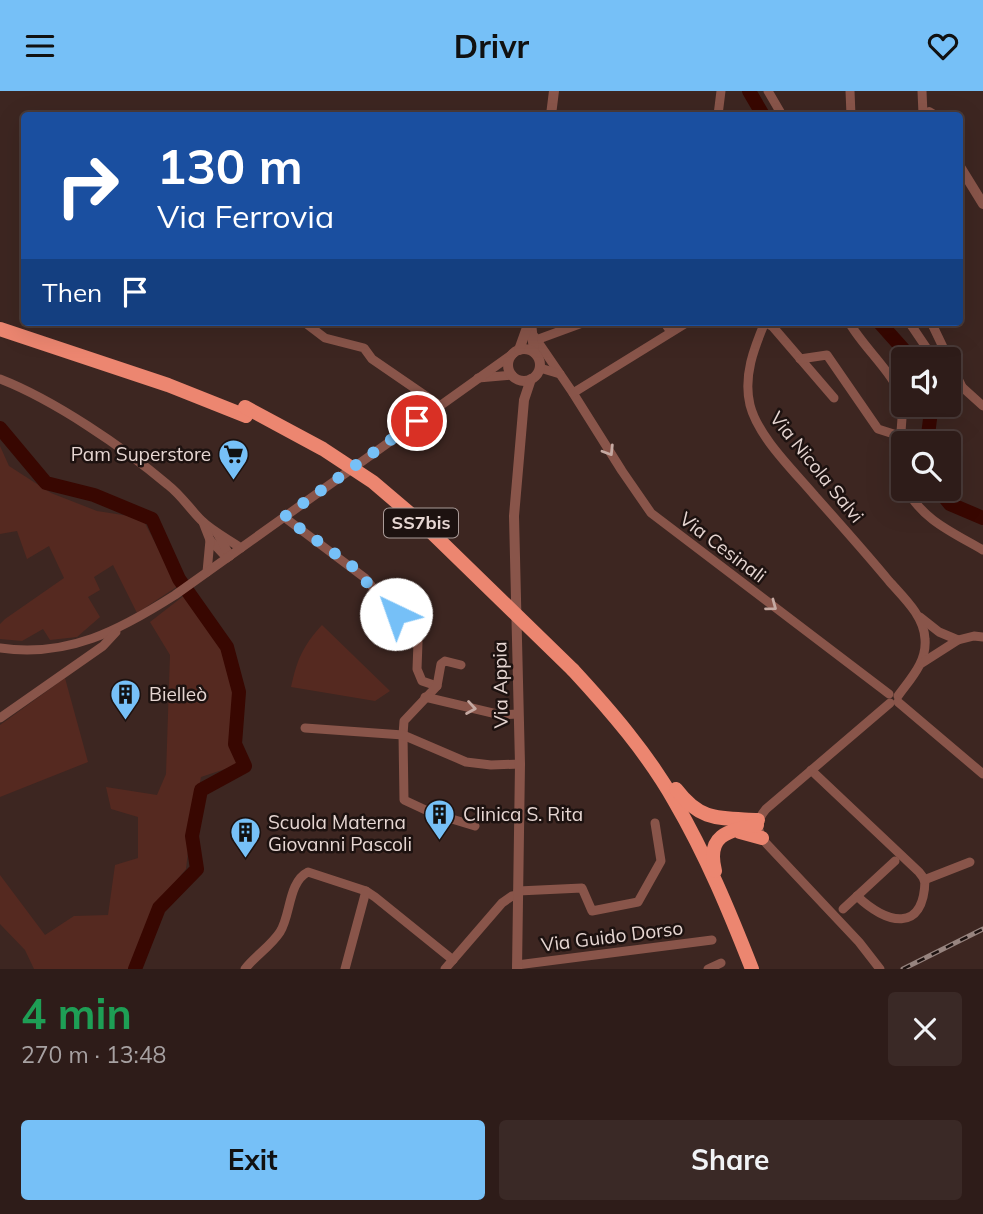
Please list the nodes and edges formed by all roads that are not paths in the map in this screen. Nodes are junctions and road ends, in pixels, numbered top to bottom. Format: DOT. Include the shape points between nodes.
graph roads {
  1 [pos="554,91"];
  2 [pos="721,91"];
  3 [pos="768,91"];
  4 [pos="776,91"];
  5 [pos="850,91"];
  6 [pos="922,92"];
  7 [pos="775,103"];
  8 [pos="551,112"];
  9 [pos="718,112"];
  10 [pos="780,112"];
  11 [pos="851,112"];
  12 [pos="925,112"];
  13 [pos="963,172"];
  14 [pos="983,204"];
  15 [pos="0,319"];
  16 [pos="309,326"];
  17 [pos="570,326"];
  18 [pos="667,326"];
  19 [pos="681,326"];
  20 [pos="763,326"];
  21 [pos="771,326"];
  22 [pos="851,326"];
  23 [pos="912,326"];
  24 [pos="933,326"];
  25 [pos="0,329"];
  26 [pos="671,332"];
  27 [pos="534,336"];
  28 [pos="926,347"];
  29 [pos="516,351"];
  30 [pos="800,359"];
  31 [pos="540,369"];
  32 [pos="560,373"];
  33 [pos="514,377"];
  34 [pos="476,378"];
  35 [pos="0,379"];
  36 [pos="531,379"];
  37 [pos="891,380"];
  38 [pos="962,387"];
  39 [pos="573,393"];
  40 [pos="834,398"];
  41 [pos="524,400"];
  42 [pos="439,405"];
  43 [pos="983,405"];
  44 [pos="245,411"];
  45 [pos="891,433"];
  46 [pos="913,501"];
  47 [pos="284,517"];
  48 [pos="203,522"];
  49 [pos="214,528"];
  50 [pos="210,540"];
  51 [pos="241,548"];
  52 [pos="983,550"];
  53 [pos="228,557"];
  54 [pos="207,572"];
  55 [pos="917,615"];
  56 [pos="120,628"];
  57 [pos="936,629"];
  58 [pos="924,632"];
  59 [pos="983,637"];
  60 [pos="958,640"];
  61 [pos="0,648"];
  62 [pos="920,664"];
  63 [pos="461,665"];
  64 [pos="570,673"];
  65 [pos="437,686"];
  66 [pos="425,697"];
  67 [pos="894,699"];
  68 [pos="518,714"];
  69 [pos="0,718"];
  70 [pos="305,727"];
  71 [pos="403,735"];
  72 [pos="645,756"];
  73 [pos="520,764"];
  74 [pos="811,770"];
  75 [pos="983,773"];
  76 [pos="654,823"];
  77 [pos="475,826"];
  78 [pos="759,828"];
  79 [pos="895,860"];
  80 [pos="970,862"];
  81 [pos="924,880"];
  82 [pos="366,891"];
  83 [pos="518,893"];
  84 [pos="722,896"];
  85 [pos="857,896"];
  86 [pos="843,909"];
  87 [pos="712,940"];
  88 [pos="453,960"];
  89 [pos="721,963"];
  90 [pos="878,966"];
  91 [pos="517,967"];
  92 [pos="245,969"];
  93 [pos="345,969"];
  94 [pos="445,969"];
  95 [pos="708,969"];
  96 [pos="742,969"];
  97 [pos="752,969"];
  1 -- 8 [label="street"];
  2 -- 9 [label="street"];
  3 -- 7 [label="street"];
  4 -- 7 [label="street"];
  5 -- 11 [label="street"];
  6 -- 12 [label="street"];
  7 -- 10 [label="street"];
  13 -- 14 [label="street"];
  15 -- 44 [label="highway, SS7bis" via="186,382"];
  16 -- 42 [label="street" via="325,338 363,348"];
  17 -- 27 [label="street"];
  18 -- 26 [label="street"];
  19 -- 26 [label="street"];
  20 -- 55 [label="street, Via Nicola Salvi" via="752,356 748,386 759,426"];
  21 -- 30 [label="street"];
  22 -- 37 [label="street"];
  23 -- 28 [label="street"];
  24 -- 38 [label="street"];
  25 -- 44 [label="highway, SS7bis"];
  26 -- 39 [label="street"];
  27 -- 29 [label="street"];
  27 -- 29 [label="street" via="527,349"];
  27 -- 31 [label="street"];
  27 -- 32 [label="street, Via Cesinali"];
  29 -- 33 [label="street" via="508,366"];
  29 -- 34 [label="street"];
  30 -- 40 [label="street"];
  30 -- 45 [label="street" via="827,355 877,429"];
  31 -- 32 [label="street"];
  31 -- 36 [label="street"];
  32 -- 39 [label="street, Via Cesinali"];
  33 -- 34 [label="street"];
  33 -- 36 [label="street"];
  33 -- 41 [label="street, Via Appia"];
  34 -- 42 [label="street"];
  35 -- 48 [label="street" via="21,387 136,460 170,486"];
  36 -- 41 [label="street, Via Appia"];
  38 -- 43 [label="street"];
  39 -- 67 [label="street, Via Cesinali, one-way" via="651,513"];
  41 -- 68 [label="street, Via Appia" via="514,516"];
  42 -- 47 [label="street"];
  44 -- 64 [label="highway, SS7bis" via="385,503"];
  46 -- 52 [label="street" via="931,520"];
  47 -- 51 [label="street"];
  47 -- 65 [label="street" via="365,578 418,642 417,669 422,681"];
  48 -- 49 [label="street"];
  48 -- 50 [label="street"];
  49 -- 51 [label="street"];
  49 -- 53 [label="street"];
  50 -- 53 [label="street"];
  50 -- 54 [label="street"];
  51 -- 53 [label="street"];
  53 -- 54 [label="street"];
  54 -- 56 [label="street"];
  55 -- 57 [label="street"];
  55 -- 58 [label="street"];
  56 -- 61 [label="street" via="94,640 56,648"];
  56 -- 69 [label="street" via="103,646"];
  57 -- 58 [label="street"];
  57 -- 60 [label="street"];
  58 -- 62 [label="street" via="925,654"];
  59 -- 60 [label="street"];
  60 -- 62 [label="street"];
  62 -- 67 [label="street"];
  63 -- 65 [label="street" via="441,664"];
  64 -- 72 [label="highway, SS7bis"];
  64 -- 96 [label="highway, SS7bis" via="662,796 702,874"];
  65 -- 66 [label="street"];
  66 -- 68 [label="street, one-way" via="501,715"];
  66 -- 71 [label="street" via="404,721"];
  67 -- 74 [label="street"];
  67 -- 75 [label="street, Via Cesinali"];
  68 -- 73 [label="street, Via Appia"];
  70 -- 71 [label="street"];
  71 -- 73 [label="street" via="466,762"];
  71 -- 77 [label="street" via="404,800"];
  72 -- 78 [label="highway" via="699,813"];
  72 -- 84 [label="highway, SS7bis" via="675,802"];
  73 -- 83 [label="street, Via Appia"];
  74 -- 78 [label="street" via="766,809"];
  74 -- 81 [label="street"];
  76 -- 83 [label="street" via="661,861 638,902 592,911 582,888"];
  78 -- 84 [label="highway" via="731,832 718,840 712,853"];
  78 -- 90 [label="street"];
  79 -- 85 [label="street"];
  80 -- 81 [label="street"];
  81 -- 85 [label="street" via="920,908 907,919 889,918"];
  82 -- 88 [label="street"];
  82 -- 92 [label="street" via="304,874 280,932"];
  82 -- 93 [label="street"];
  83 -- 88 [label="street" via="502,903"];
  83 -- 91 [label="street, Via Appia"];
  84 -- 97 [label="highway, SS7bis"];
  85 -- 86 [label="street"];
  87 -- 91 [label="street, Via Guido Dorso"];
  88 -- 94 [label="street"];
  89 -- 95 [label="street"];
}
